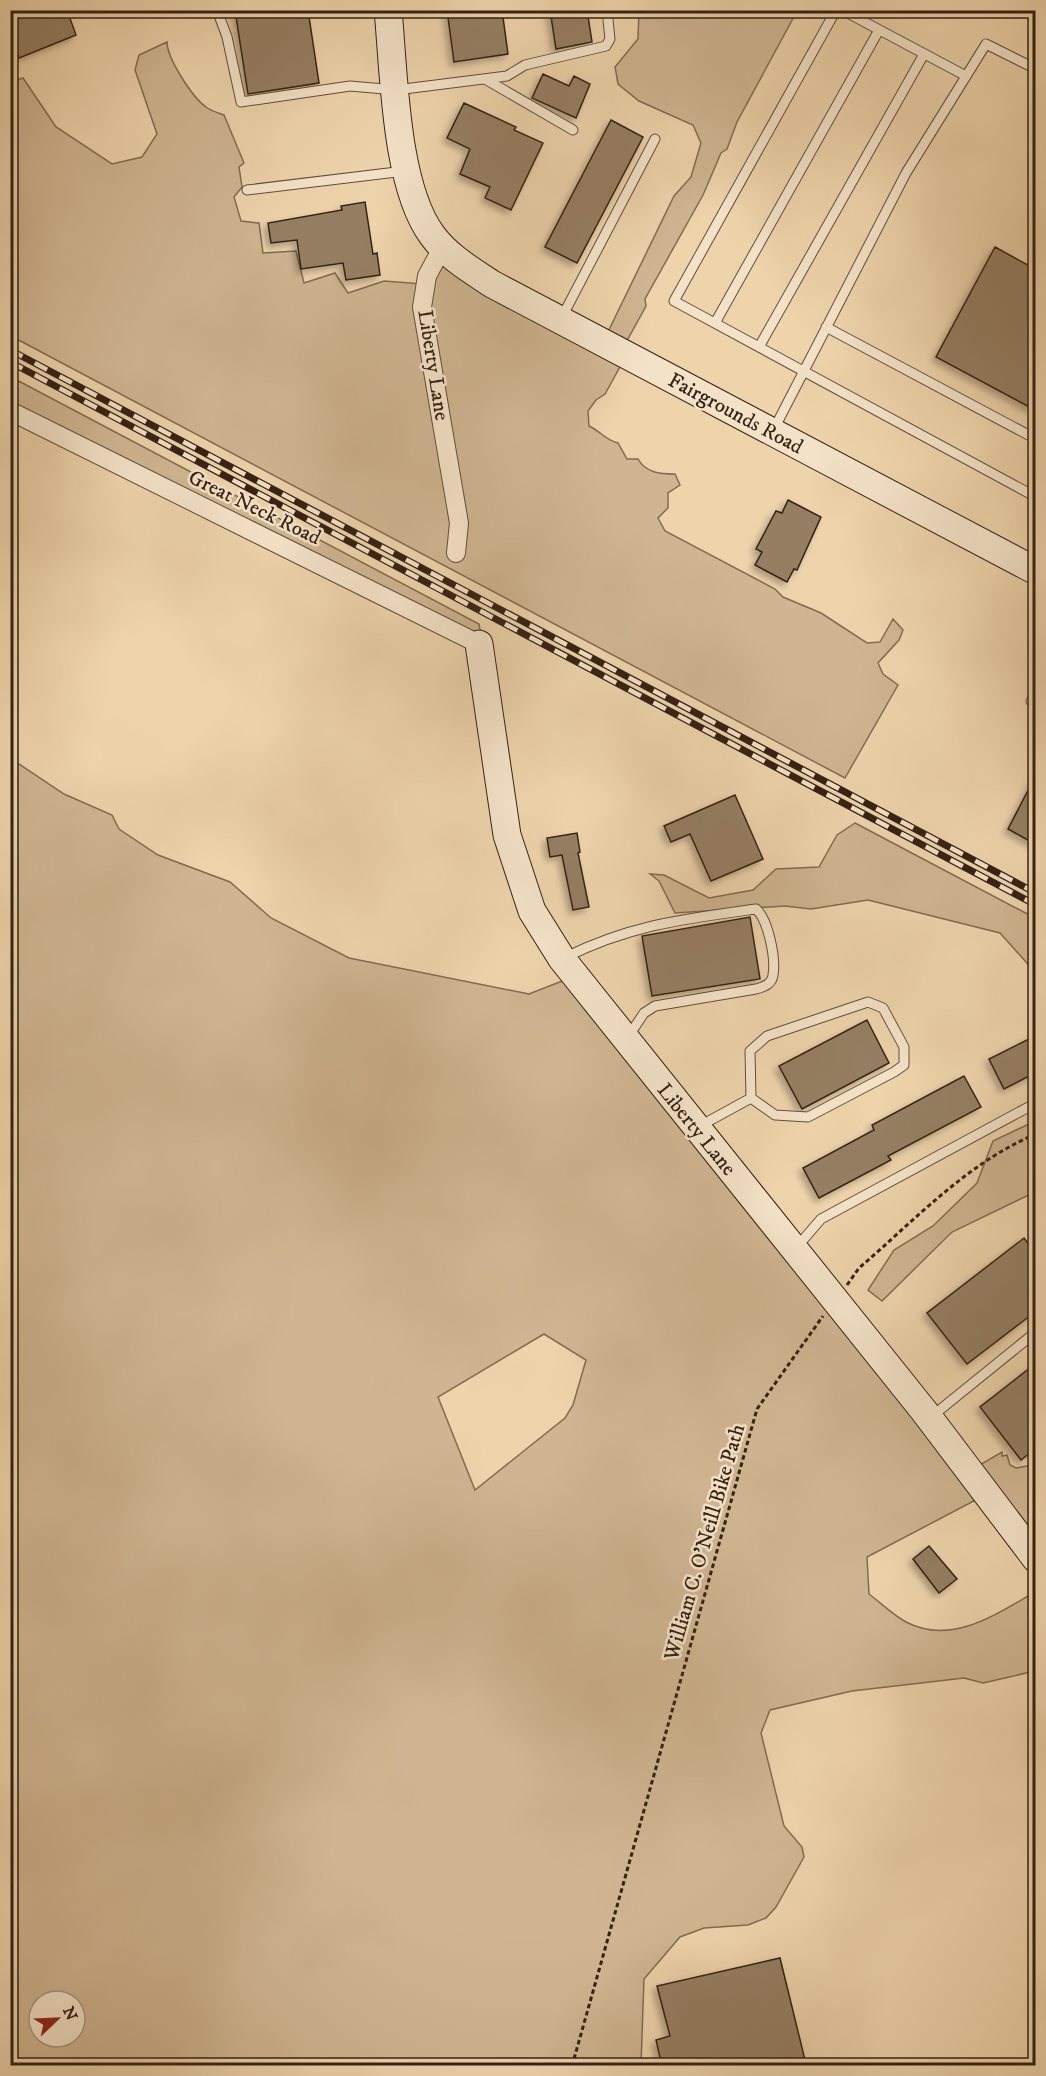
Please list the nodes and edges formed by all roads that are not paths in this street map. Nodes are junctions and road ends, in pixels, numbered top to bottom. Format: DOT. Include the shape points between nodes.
graph roads {
  1 [pos="217,10"];
  2 [pos="388,10"];
  3 [pos="607,10"];
  4 [pos="836,10"];
  5 [pos="842,10"];
  6 [pos="879,30"];
  7 [pos="924,54"];
  8 [pos="1035,69"];
  9 [pos="966,76"];
  10 [pos="485,79"];
  11 [pos="396,90"];
  12 [pos="573,130"];
  13 [pos="655,139"];
  14 [pos="407,171"];
  15 [pos="247,190"];
  16 [pos="442,248"];
  17 [pos="560,320"];
  18 [pos="715,323"];
  19 [pos="826,327"];
  20 [pos="759,347"];
  21 [pos="803,371"];
  22 [pos="10,411"];
  23 [pos="772,432"];
  24 [pos="1035,439"];
  25 [pos="1035,497"];
  26 [pos="456,553"];
  27 [pos="1035,569"];
  28 [pos="479,644"];
  29 [pos="562,959"];
  30 [pos="626,1040"];
  31 [pos="751,1098"];
  32 [pos="1035,1103"];
  33 [pos="696,1128"];
  34 [pos="795,1250"];
  35 [pos="1035,1332"];
  36 [pos="929,1418"];
  37 [pos="1035,1559"];
  1 -- 11 [label="lane" via="227,37 240,102 350,86"];
  2 -- 11 [label="street"];
  3 -- 10 [label="lane" via="610,39 606,46"];
  4 -- 18 [label="lane" via="674,301"];
  5 -- 6 [label="lane"];
  6 -- 7 [label="lane"];
  6 -- 18 [label="lane"];
  7 -- 9 [label="lane"];
  7 -- 20 [label="lane"];
  8 -- 9 [label="lane" via="986,44"];
  9 -- 19 [label="lane" via="906,173"];
  10 -- 11 [label="lane"];
  10 -- 12 [label="lane"];
  11 -- 14 [label="street"];
  13 -- 17 [label="lane"];
  14 -- 15 [label="lane"];
  14 -- 16 [label="street" via="417,209"];
  16 -- 17 [label="street, Fairgrounds Road" via="492,284"];
  16 -- 26 [label="street, Liberty Lane" via="427,276 422,307 459,523"];
  17 -- 23 [label="street, Fairgrounds Road"];
  18 -- 20 [label="lane"];
  19 -- 21 [label="lane"];
  19 -- 24 [label="lane"];
  20 -- 21 [label="lane"];
  21 -- 23 [label="lane"];
  21 -- 25 [label="lane"];
  22 -- 28 [label="street, Great Neck Road"];
  23 -- 27 [label="street, Fairgrounds Road"];
  28 -- 29 [label="street, Liberty Lane" via="507,835 532,911"];
  29 -- 30 [label="street, Liberty Lane"];
  29 -- 30 [label="lane" via="598,941 657,923 756,909 764,916 774,976 768,985 655,1006 644,1013"];
  30 -- 33 [label="street, Liberty Lane"];
  31 -- 31 [label="lane" via="750,1051 767,1036 868,1002 883,1008 904,1047 904,1065 808,1117 775,1115"];
  31 -- 33 [label="lane"];
  32 -- 34 [label="lane" via="820,1219"];
  33 -- 34 [label="street, Liberty Lane"];
  34 -- 36 [label="street, Liberty Lane"];
  35 -- 36 [label="lane"];
  36 -- 37 [label="street, Liberty Lane"];
}
